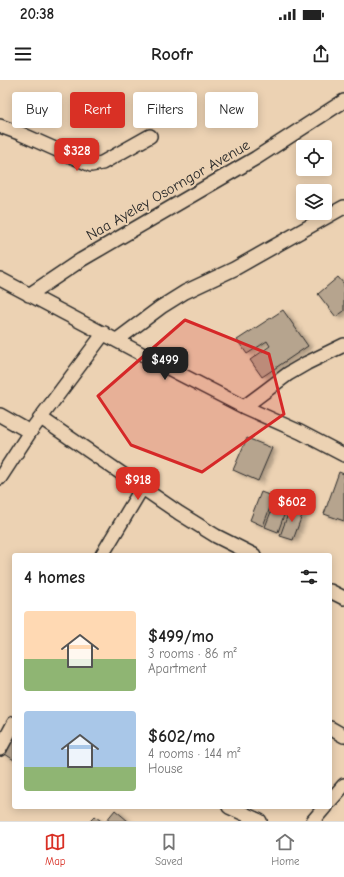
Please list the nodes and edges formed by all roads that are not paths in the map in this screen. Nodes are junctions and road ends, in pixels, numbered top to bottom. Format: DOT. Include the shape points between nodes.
graph roads {
  1 [pos="344,101"];
  2 [pos="0,126"];
  3 [pos="150,136"];
  4 [pos="344,207"];
  5 [pos="0,279"];
  6 [pos="29,295"];
  7 [pos="104,333"];
  8 [pos="117,340"];
  9 [pos="344,345"];
  10 [pos="244,407"];
  11 [pos="0,415"];
  12 [pos="41,418"];
  13 [pos="30,432"];
  14 [pos="344,455"];
  15 [pos="0,478"];
  16 [pos="142,488"];
  17 [pos="103,553"];
  18 [pos="250,553"];
  19 [pos="332,592"];
  20 [pos="344,598"];
  21 [pos="12,727"];
  22 [pos="332,729"];
  23 [pos="344,736"];
  24 [pos="0,749"];
  25 [pos="344,785"];
  26 [pos="332,799"];
  27 [pos="233,809"];
  28 [pos="323,809"];
  29 [pos="260,821"];
  30 [pos="313,821"];
  1 -- 6 [label="street, Naa Ayeley Osorngor Avenue" via="256,158 81,260"];
  2 -- 3 [label="street" via="91,165 102,163"];
  4 -- 8 [label="street" via="234,269 185,292"];
  5 -- 6 [label="street"];
  6 -- 7 [label="street"];
  7 -- 8 [label="street"];
  7 -- 12 [label="street"];
  8 -- 10 [label="street"];
  9 -- 10 [label="street" via="294,371"];
  10 -- 14 [label="street"];
  11 -- 13 [label="street"];
  12 -- 13 [label="street"];
  12 -- 16 [label="street"];
  13 -- 15 [label="street"];
  16 -- 17 [label="street"];
  16 -- 18 [label="street" via="216,536"];
  19 -- 20 [label="street"];
  21 -- 24 [label="street"];
  22 -- 23 [label="street"];
  25 -- 26 [label="street"];
  27 -- 29 [label="street"];
  28 -- 30 [label="street"];
}
